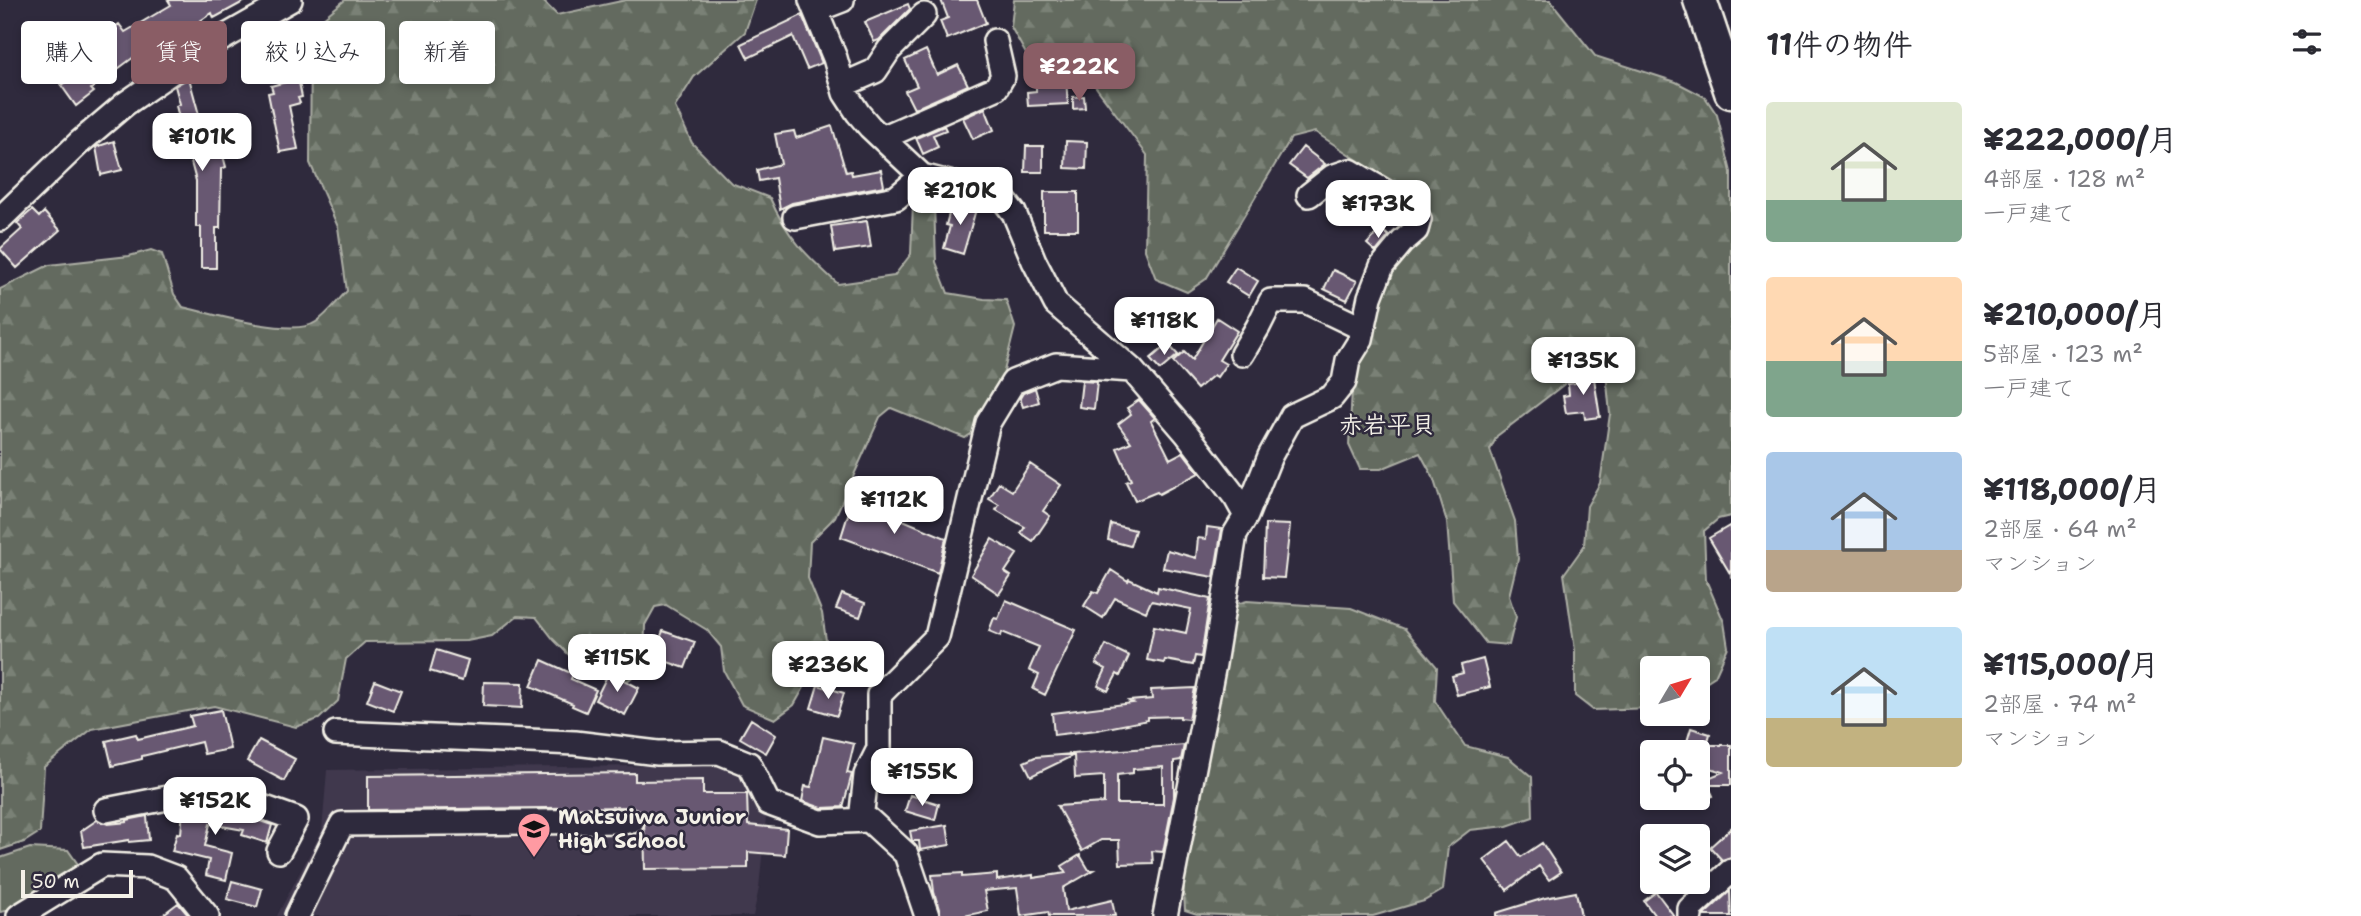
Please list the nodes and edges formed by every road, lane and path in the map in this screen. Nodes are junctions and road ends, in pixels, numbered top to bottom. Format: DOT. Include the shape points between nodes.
graph roads {
  1 [pos="290,0"];
  2 [pos="842,0"];
  3 [pos="1700,0"];
  4 [pos="814,5"];
  5 [pos="924,15"];
  6 [pos="995,41"];
  7 [pos="843,85"];
  8 [pos="1731,92"];
  9 [pos="882,138"];
  10 [pos="922,176"];
  11 [pos="1309,195"];
  12 [pos="4,208"];
  13 [pos="795,217"];
  14 [pos="1363,331"];
  15 [pos="1242,354"];
  16 [pos="1132,370"];
  17 [pos="1246,516"];
  18 [pos="336,733"];
  19 [pos="106,810"];
  20 [pos="861,820"];
  21 [pos="632,821"];
  22 [pos="279,851"];
  23 [pos="1731,871"];
  24 [pos="19,916"];
  25 [pos="207,916"];
  26 [pos="297,916"];
  27 [pos="927,916"];
  28 [pos="1165,916"];
  29 [pos="1690,916"];
  1 -- 12 [label="street" via="125,104"];
  2 -- 4 [label="street"];
  3 -- 8 [label="highway"];
  4 -- 7 [label="street"];
  5 -- 7 [label="street" via="875,71"];
  6 -- 9 [label="street" via="1003,76 996,88"];
  7 -- 9 [label="street" via="858,113"];
  9 -- 10 [label="street"];
  10 -- 13 [label="street" via="896,198"];
  10 -- 16 [label="street" via="996,190 1014,213 1056,304"];
  11 -- 14 [label="street" via="1350,170 1408,205 1419,219 1416,230 1382,266"];
  14 -- 15 [label="street" via="1305,301 1271,301"];
  14 -- 17 [label="street" via="1348,360 1344,382 1332,397 1293,416 1270,456"];
  16 -- 17 [label="street" via="1187,434"];
  16 -- 20 [label="street" via="1056,365 1013,382 988,424 937,637 879,695 879,749 866,775"];
  17 -- 28 [label="street" via="1235,534"];
  18 -- 20 [label="street" via="575,743 658,753 719,752 749,764 768,803 820,822"];
  19 -- 22 [label="street" via="188,794 248,802 296,819"];
  20 -- 27 [label="street" via="869,820 906,854"];
  21 -- 26 [label="street" via="342,824"];
  23 -- 29 [label="street" via="1690,909"];
  24 -- 25 [label="street" via="102,865 147,867 176,878"];
}
